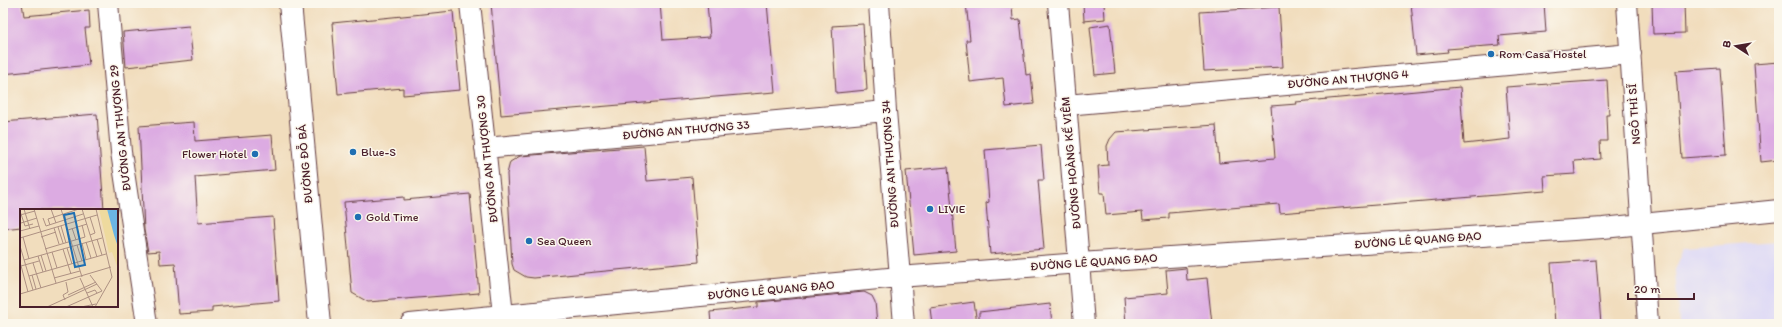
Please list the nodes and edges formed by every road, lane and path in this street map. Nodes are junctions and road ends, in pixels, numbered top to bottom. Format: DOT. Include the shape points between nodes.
graph roads {
  1 [pos="108,3"];
  2 [pos="290,3"];
  3 [pos="470,3"];
  4 [pos="879,3"];
  5 [pos="1058,3"];
  6 [pos="1627,3"];
  7 [pos="1630,54"];
  8 [pos="1066,105"];
  9 [pos="886,111"];
  10 [pos="485,148"];
  11 [pos="1779,210"];
  12 [pos="1642,225"];
  13 [pos="1080,263"];
  14 [pos="899,277"];
  15 [pos="503,315"];
  16 [pos="147,324"];
  17 [pos="320,324"];
  18 [pos="410,324"];
  19 [pos="904,324"];
  20 [pos="1084,324"];
  21 [pos="1648,324"];
  1 -- 16 [label="street, ĐƯỜNG AN THƯỢNG 29" via="121,152"];
  2 -- 17 [label="street, ĐƯỜNG ĐỖ BÁ"];
  3 -- 10 [label="street, ĐƯỜNG AN THƯỢNG 30"];
  4 -- 9 [label="street, ĐƯỜNG AN THƯỢNG 34"];
  5 -- 8 [label="street, ĐƯỜNG HOÀNG KẾ VIÊM"];
  6 -- 7 [label="street, NGÔ THÌ SĨ"];
  7 -- 8 [label="street, ĐƯỜNG AN THƯỢNG 4"];
  7 -- 12 [label="street, NGÔ THÌ SĨ"];
  8 -- 13 [label="street, ĐƯỜNG HOÀNG KẾ VIÊM"];
  9 -- 10 [label="street, ĐƯỜNG AN THƯỢNG 33"];
  9 -- 14 [label="street, ĐƯỜNG AN THƯỢNG 34"];
  10 -- 15 [label="street, ĐƯỜNG AN THƯỢNG 30"];
  11 -- 12 [label="street, ĐƯỜNG LÊ QUANG ĐẠO"];
  12 -- 13 [label="street, ĐƯỜNG LÊ QUANG ĐẠO"];
  12 -- 21 [label="street, NGÔ THÌ SĨ"];
  13 -- 14 [label="street, ĐƯỜNG LÊ QUANG ĐẠO"];
  13 -- 20 [label="street, ĐƯỜNG HOÀNG KẾ VIÊM"];
  14 -- 15 [label="street, ĐƯỜNG LÊ QUANG ĐẠO"];
  14 -- 19 [label="street, ĐƯỜNG AN THƯỢNG 34"];
  15 -- 18 [label="street, ĐƯỜNG LÊ QUANG ĐẠO"];
}
